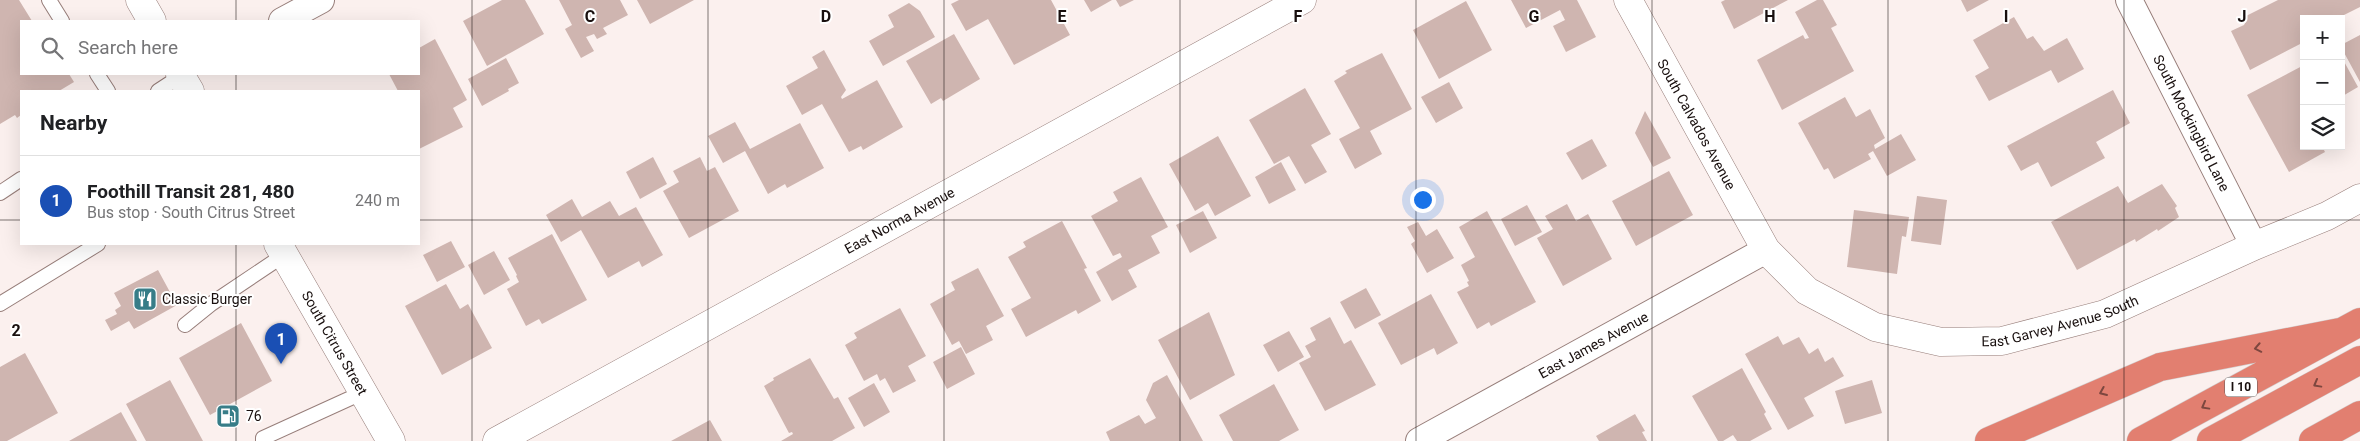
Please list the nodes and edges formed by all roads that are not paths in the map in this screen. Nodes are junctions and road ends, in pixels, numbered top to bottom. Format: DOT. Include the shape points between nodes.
graph roads {
  1 [pos="49,0"];
  2 [pos="140,0"];
  3 [pos="321,0"];
  4 [pos="1302,0"];
  5 [pos="1628,0"];
  6 [pos="2129,0"];
  7 [pos="61,20"];
  8 [pos="151,20"];
  9 [pos="284,20"];
  10 [pos="97,75"];
  11 [pos="184,79"];
  12 [pos="107,90"];
  13 [pos="160,90"];
  14 [pos="20,180"];
  15 [pos="0,193"];
  16 [pos="2360,198"];
  17 [pos="96,245"];
  18 [pos="2254,246"];
  19 [pos="281,249"];
  20 [pos="1766,250"];
  21 [pos="0,304"];
  22 [pos="185,325"];
  23 [pos="2350,327"];
  24 [pos="2360,360"];
  25 [pos="364,392"];
  26 [pos="2360,415"];
  27 [pos="263,441"];
  28 [pos="391,441"];
  29 [pos="497,441"];
  30 [pos="1420,441"];
  31 [pos="1989,441"];
  32 [pos="2141,441"];
  33 [pos="2211,441"];
  34 [pos="2313,441"];
  1 -- 7 [label="lane"];
  2 -- 8 [label="street"];
  3 -- 9 [label="street"];
  4 -- 29 [label="street, East Norma Avenue"];
  5 -- 20 [label="street, South Calvados Avenue"];
  6 -- 18 [label="street, South Mockingbird Lane"];
  10 -- 12 [label="lane"];
  11 -- 13 [label="lane"];
  14 -- 15 [label="lane"];
  16 -- 18 [label="street, East Garvey Avenue South"];
  17 -- 21 [label="lane"];
  18 -- 20 [label="street, East Garvey Avenue South" via="2105,314 2002,341 1941,342 1875,327 1807,291"];
  19 -- 22 [label="lane"];
  19 -- 25 [label="street, South Citrus Street"];
  20 -- 30 [label="street, East James Avenue"];
  23 -- 31 [label="highway, one-way" via="2160,367"];
  23 -- 32 [label="highway, I 10, one-way"];
  24 -- 33 [label="highway, one-way"];
  25 -- 27 [label="lane" via="263,438"];
  25 -- 28 [label="street, South Citrus Street"];
  26 -- 34 [label="highway"];
}
